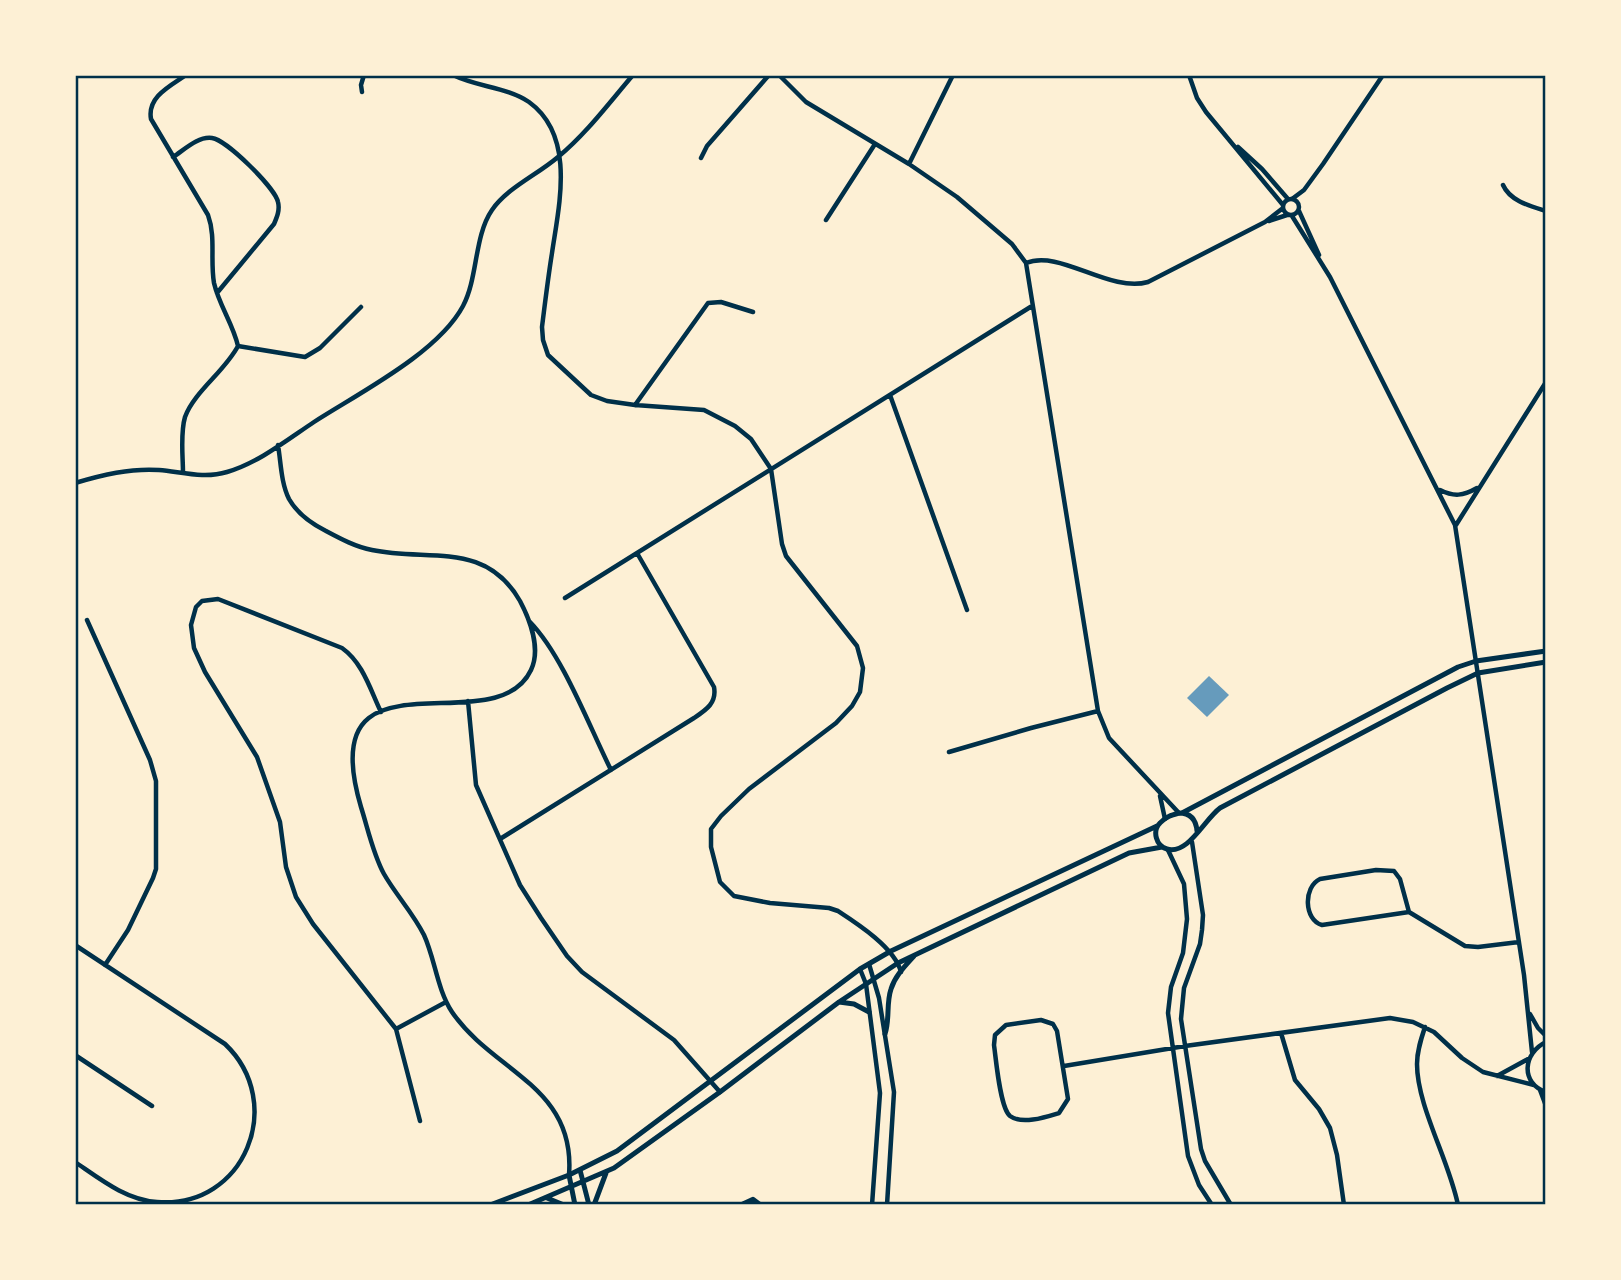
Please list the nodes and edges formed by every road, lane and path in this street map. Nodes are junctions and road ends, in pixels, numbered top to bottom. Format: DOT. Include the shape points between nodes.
graph roads {
  1 [pos="186,75"];
  2 [pos="364,75"];
  3 [pos="453,75"];
  4 [pos="633,75"];
  5 [pos="769,75"];
  6 [pos="779,75"];
  7 [pos="953,75"];
  8 [pos="1189,75"];
  9 [pos="1383,75"];
  10 [pos="362,92"];
  11 [pos="875,144"];
  12 [pos="1237,147"];
  13 [pos="559,156"];
  14 [pos="173,157"];
  15 [pos="701,158"];
  16 [pos="909,164"];
  17 [pos="1503,185"];
  18 [pos="1304,190"];
  19 [pos="1290,199"];
  20 [pos="1299,204"];
  21 [pos="1283,206"];
  22 [pos="1299,211"];
  23 [pos="1546,211"];
  24 [pos="1290,215"];
  25 [pos="826,220"];
  26 [pos="1265,222"];
  27 [pos="1026,263"];
  28 [pos="1326,270"];
  29 [pos="217,293"];
  30 [pos="1032,306"];
  31 [pos="361,307"];
  32 [pos="753,312"];
  33 [pos="238,346"];
  34 [pos="1546,382"];
  35 [pos="890,395"];
  36 [pos="635,405"];
  37 [pos="278,445"];
  38 [pos="771,469"];
  39 [pos="183,473"];
  40 [pos="75,483"];
  41 [pos="1478,487"];
  42 [pos="1439,489"];
  43 [pos="1455,525"];
  44 [pos="638,554"];
  45 [pos="565,598"];
  46 [pos="967,610"];
  47 [pos="87,620"];
  48 [pos="529,621"];
  49 [pos="1546,651"];
  50 [pos="1476,661"];
  51 [pos="1546,662"];
  52 [pos="1478,673"];
  53 [pos="468,701"];
  54 [pos="1098,711"];
  55 [pos="381,712"];
  56 [pos="1303,748"];
  57 [pos="949,752"];
  58 [pos="1310,759"];
  59 [pos="611,770"];
  60 [pos="1224,790"];
  61 [pos="1159,793"];
  62 [pos="1231,802"];
  63 [pos="1180,813"];
  64 [pos="1165,818"];
  65 [pos="1157,826"];
  66 [pos="1197,831"];
  67 [pos="500,839"];
  68 [pos="1192,842"];
  69 [pos="1165,848"];
  70 [pos="1409,912"];
  71 [pos="1519,942"];
  72 [pos="75,945"];
  73 [pos="891,951"];
  74 [pos="916,954"];
  75 [pos="898,962"];
  76 [pos="869,964"];
  77 [pos="105,965"];
  78 [pos="860,969"];
  79 [pos="901,972"];
  80 [pos="874,978"];
  81 [pos="866,984"];
  82 [pos="446,1002"];
  83 [pos="839,1002"];
  84 [pos="869,1012"];
  85 [pos="1530,1013"];
  86 [pos="1425,1027"];
  87 [pos="397,1029"];
  88 [pos="1281,1033"];
  89 [pos="885,1034"];
  90 [pos="1546,1036"];
  91 [pos="1546,1042"];
  92 [pos="1185,1046"];
  93 [pos="1172,1048"];
  94 [pos="1532,1052"];
  95 [pos="75,1055"];
  96 [pos="1528,1059"];
  97 [pos="1064,1066"];
  98 [pos="1497,1076"];
  99 [pos="712,1081"];
  100 [pos="1534,1085"];
  101 [pos="1543,1091"];
  102 [pos="720,1092"];
  103 [pos="152,1106"];
  104 [pos="1546,1106"];
  105 [pos="420,1121"];
  106 [pos="570,1159"];
  107 [pos="75,1162"];
  108 [pos="580,1170"];
  109 [pos="606,1172"];
  110 [pos="569,1175"];
  111 [pos="583,1183"];
  112 [pos="570,1188"];
  113 [pos="546,1198"];
  114 [pos="490,1205"];
  115 [pos="528,1205"];
  116 [pos="564,1205"];
  117 [pos="575,1205"];
  118 [pos="592,1205"];
  119 [pos="740,1205"];
  120 [pos="761,1205"];
  121 [pos="872,1205"];
  122 [pos="887,1205"];
  123 [pos="1212,1205"];
  124 [pos="1231,1205"];
  125 [pos="1344,1205"];
  126 [pos="1458,1205"];
  1 -- 14 [label="street" via="155,98 150,110 156,132"];
  2 -- 10 [label="street"];
  3 -- 13 [label="street" via="527,101 546,118"];
  4 -- 13 [label="street"];
  5 -- 15 [label="street"];
  6 -- 11 [label="street" via="806,102"];
  7 -- 16 [label="street"];
  8 -- 12 [label="street" via="1206,112"];
  9 -- 18 [label="street"];
  11 -- 16 [label="street"];
  11 -- 25 [label="street"];
  12 -- 19 [label="street"];
  12 -- 21 [label="street"];
  13 -- 36 [label="street" via="560,196 542,327 545,348 591,395"];
  13 -- 37 [label="street" via="492,209 464,304 442,333 410,360"];
  14 -- 29 [label="street" via="211,223"];
  14 -- 29 [label="street" via="202,139 214,138 261,178 278,201 274,224"];
  16 -- 27 [label="street" via="957,197 1012,244"];
  17 -- 23 [label="street" via="1515,199"];
  18 -- 19 [label="street"];
  18 -- 20 [label="street"];
  19 -- 20 [label="street"];
  19 -- 21 [label="street"];
  20 -- 22 [label="street"];
  21 -- 24 [label="street"];
  21 -- 26 [label="street"];
  22 -- 24 [label="street"];
  22 -- 28 [label="street"];
  24 -- 26 [label="street"];
  24 -- 28 [label="street"];
  26 -- 27 [label="street" via="1138,285 1048,260"];
  27 -- 30 [label="street"];
  28 -- 42 [label="street"];
  29 -- 33 [label="street"];
  30 -- 35 [label="street"];
  30 -- 54 [label="street"];
  31 -- 33 [label="street" via="309,356"];
  32 -- 36 [label="street" via="721,302 708,303"];
  33 -- 39 [label="street" via="187,413"];
  34 -- 41 [label="street"];
  35 -- 38 [label="street"];
  35 -- 46 [label="street"];
  36 -- 38 [label="street" via="710,412 751,439"];
  37 -- 39 [label="street" via="227,472"];
  37 -- 48 [label="street" via="286,491 310,522 373,551 452,556 484,564 509,584"];
  38 -- 44 [label="street"];
  38 -- 73 [label="street" via="784,550 857,646 862,681 857,698 836,723 749,789 713,824 710,837 718,872 724,888 734,896 833,909"];
  39 -- 40 [label="street" via="131,470"];
  41 -- 42 [label="street" via="1465,495"];
  41 -- 43 [label="street"];
  42 -- 43 [label="street"];
  43 -- 50 [label="street"];
  44 -- 45 [label="street"];
  44 -- 59 [label="street" via="715,694 704,711"];
  47 -- 77 [label="street" via="156,781 156,869 141,908"];
  48 -- 53 [label="street" via="535,653 529,675 502,696"];
  48 -- 59 [label="street" via="560,666"];
  49 -- 50 [label="street"];
  50 -- 52 [label="street"];
  50 -- 56 [label="street"];
  51 -- 52 [label="street"];
  52 -- 58 [label="street"];
  52 -- 71 [label="street"];
  53 -- 55 [label="street" via="417,703"];
  53 -- 67 [label="street" via="476,785"];
  54 -- 57 [label="street"];
  54 -- 61 [label="street" via="1109,738"];
  55 -- 82 [label="street" via="366,722 355,740 351,761 354,783 378,861 423,934"];
  55 -- 87 [label="street" via="360,668 342,648 218,599 202,601 196,607 191,625 194,648 257,757 280,822 286,867 296,897"];
  56 -- 58 [label="street"];
  56 -- 60 [label="street"];
  58 -- 62 [label="street"];
  59 -- 67 [label="street"];
  60 -- 62 [label="street"];
  60 -- 63 [label="street"];
  61 -- 63 [label="street"];
  61 -- 64 [label="street"];
  62 -- 66 [label="street"];
  63 -- 64 [label="street"];
  63 -- 66 [label="street" via="1194,820"];
  64 -- 65 [label="street"];
  65 -- 69 [label="street" via="1156,836"];
  65 -- 73 [label="street"];
  66 -- 68 [label="street"];
  67 -- 99 [label="street" via="520,886 574,965 661,1029"];
  68 -- 69 [label="street" via="1177,849"];
  68 -- 92 [label="street" via="1203,915 1200,944 1181,1007"];
  69 -- 74 [label="street" via="1129,853"];
  69 -- 93 [label="street" via="1184,884 1187,919 1183,953 1168,1000"];
  70 -- 70 [label="street" via="1318,924 1311,916 1310,887 1320,879 1394,871"];
  70 -- 71 [label="street" via="1465,946"];
  71 -- 85 [label="street"];
  72 -- 77 [label="street"];
  73 -- 75 [label="street"];
  73 -- 76 [label="street"];
  74 -- 75 [label="street"];
  74 -- 79 [label="street"];
  75 -- 79 [label="street"];
  75 -- 80 [label="street"];
  76 -- 78 [label="street"];
  76 -- 80 [label="street"];
  77 -- 107 [label="street" via="234,1052 251,1082 255,1123 243,1156 226,1178 184,1200 138,1199"];
  78 -- 81 [label="street"];
  78 -- 99 [label="street"];
  79 -- 89 [label="street" via="890,990"];
  80 -- 81 [label="street"];
  80 -- 89 [label="street"];
  81 -- 83 [label="street"];
  81 -- 84 [label="street"];
  82 -- 87 [label="street"];
  82 -- 106 [label="street" via="466,1027 551,1105"];
  83 -- 84 [label="street"];
  83 -- 102 [label="street"];
  84 -- 121 [label="street" via="880,1093"];
  85 -- 90 [label="street"];
  85 -- 94 [label="street"];
  86 -- 88 [label="street" via="1391,1018"];
  86 -- 98 [label="street" via="1471,1066"];
  86 -- 126 [label="street" via="1418,1051 1419,1085"];
  87 -- 105 [label="street"];
  88 -- 92 [label="street"];
  88 -- 125 [label="street" via="1295,1080 1330,1128"];
  89 -- 122 [label="street" via="894,1092"];
  91 -- 94 [label="street"];
  92 -- 93 [label="street"];
  92 -- 124 [label="street" via="1201,1149"];
  93 -- 97 [label="street"];
  93 -- 123 [label="street" via="1188,1156"];
  94 -- 96 [label="street"];
  95 -- 103 [label="street"];
  96 -- 98 [label="street"];
  96 -- 100 [label="street" via="1527,1072"];
  97 -- 97 [label="street" via="1068,1099 1059,1113 1014,1118 1004,1108 995,1035 1006,1025 1049,1021 1058,1031"];
  98 -- 100 [label="street"];
  99 -- 102 [label="street"];
  99 -- 108 [label="street" via="617,1151"];
  100 -- 101 [label="street"];
  101 -- 104 [label="street"];
  102 -- 109 [label="street"];
  106 -- 108 [label="street"];
  106 -- 110 [label="street"];
  108 -- 110 [label="street"];
  108 -- 111 [label="street"];
  109 -- 111 [label="street"];
  109 -- 118 [label="street"];
  110 -- 112 [label="street"];
  110 -- 114 [label="street"];
  111 -- 112 [label="street"];
  111 -- 118 [label="street"];
  112 -- 113 [label="street"];
  112 -- 117 [label="street"];
  113 -- 115 [label="street"];
  113 -- 116 [label="street"];
  119 -- 120 [label="street" via="753,1199"];
}
